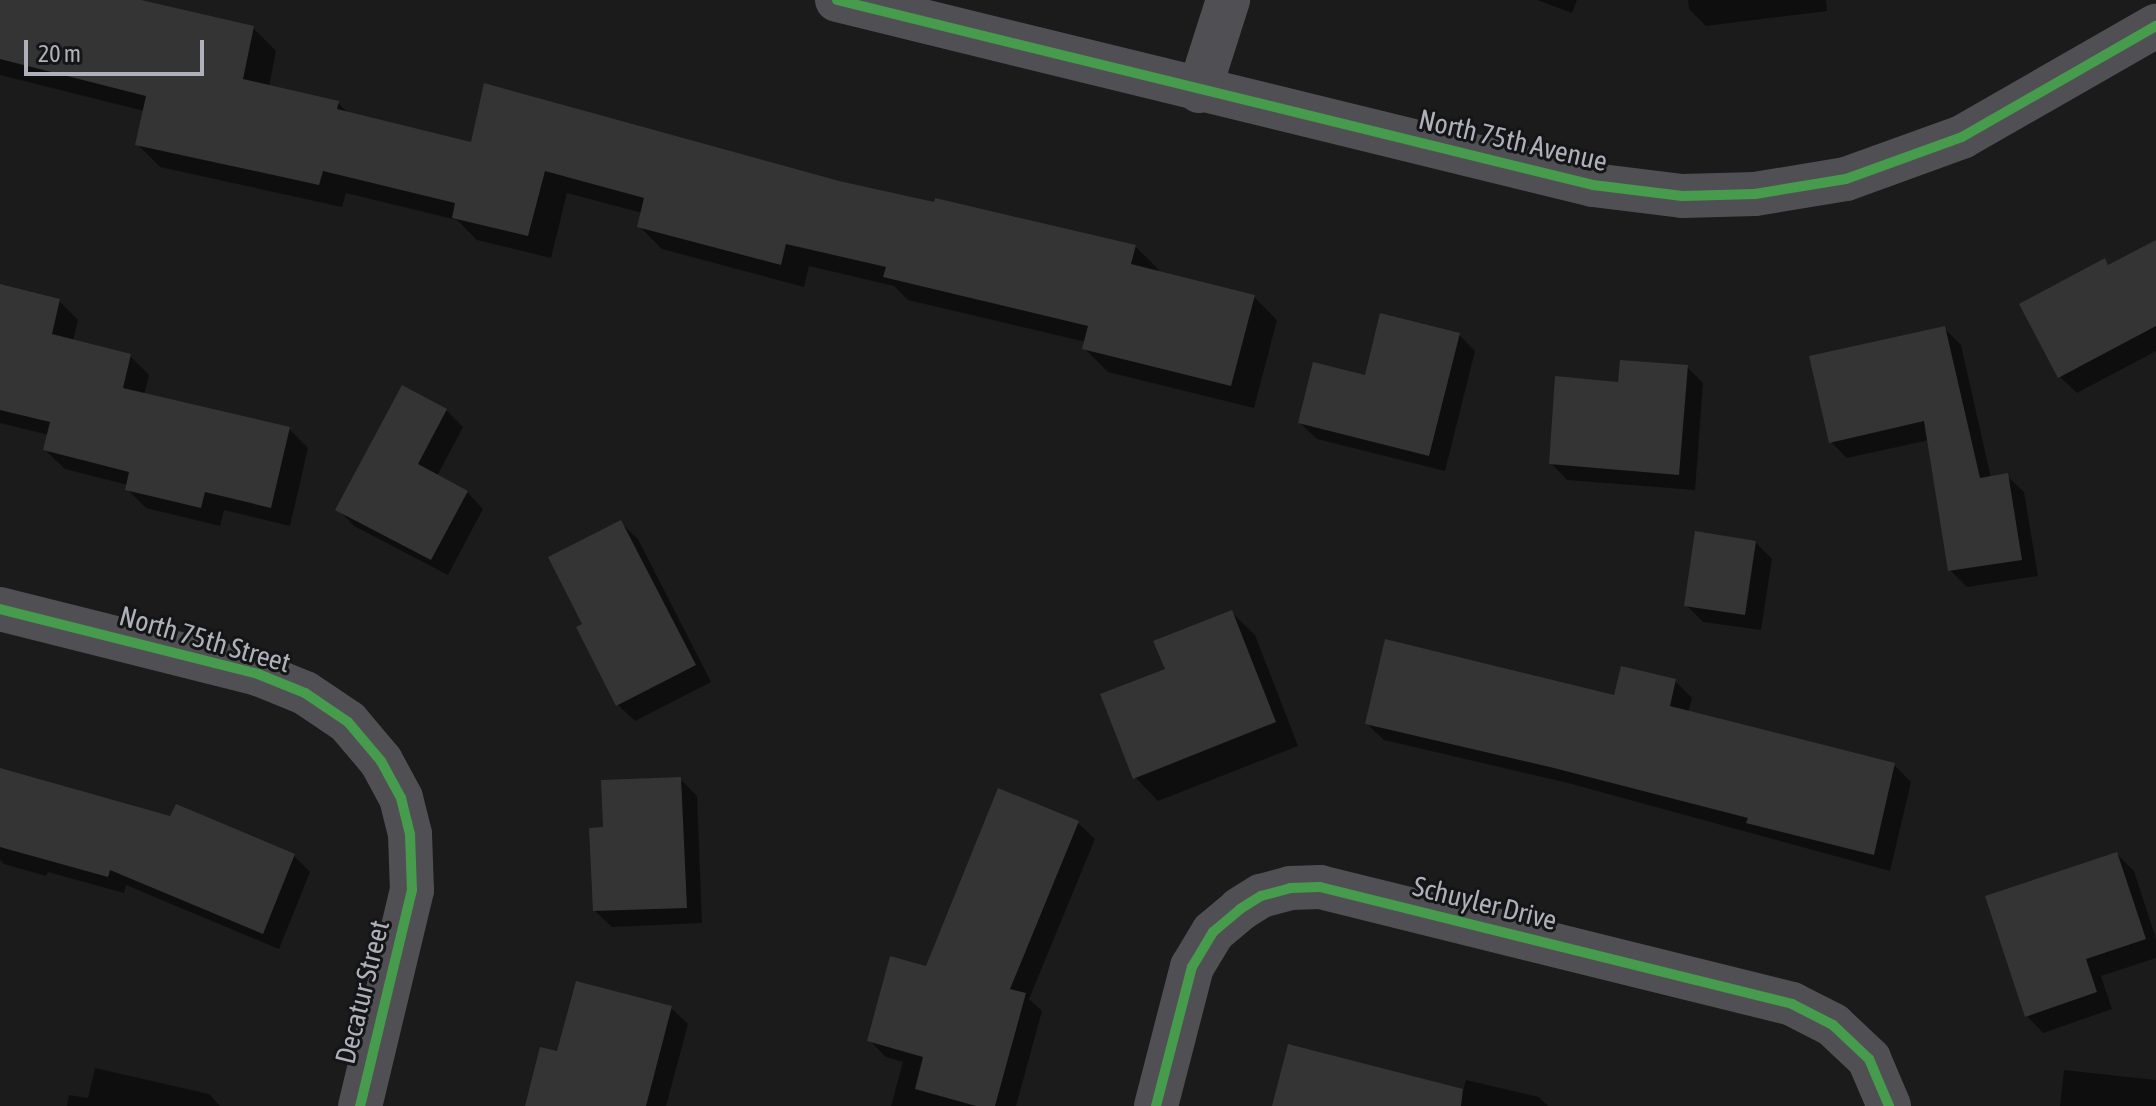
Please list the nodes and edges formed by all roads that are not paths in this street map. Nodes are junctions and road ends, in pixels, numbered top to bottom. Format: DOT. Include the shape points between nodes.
graph roads {
  1 [pos="837,0"];
  2 [pos="1228,0"];
  3 [pos="2156,26"];
  4 [pos="1199,91"];
  5 [pos="0,609"];
  6 [pos="412,890"];
  7 [pos="360,1106"];
  8 [pos="1156,1106"];
  9 [pos="1889,1106"];
  1 -- 4 [label="street, North 75th Avenue"];
  2 -- 4 [label="street"];
  3 -- 4 [label="street, North 75th Avenue" via="1962,137 1846,179 1755,194 1682,196 1593,185"];
  5 -- 6 [label="street, North 75th Street" via="258,674 305,693 348,722 381,761 401,798 410,834"];
  6 -- 7 [label="street, Decatur Street"];
  8 -- 9 [label="street, Schuyler Drive" via="1192,967 1213,932 1261,896 1320,887 1792,1004 1833,1025 1869,1059"];
}
